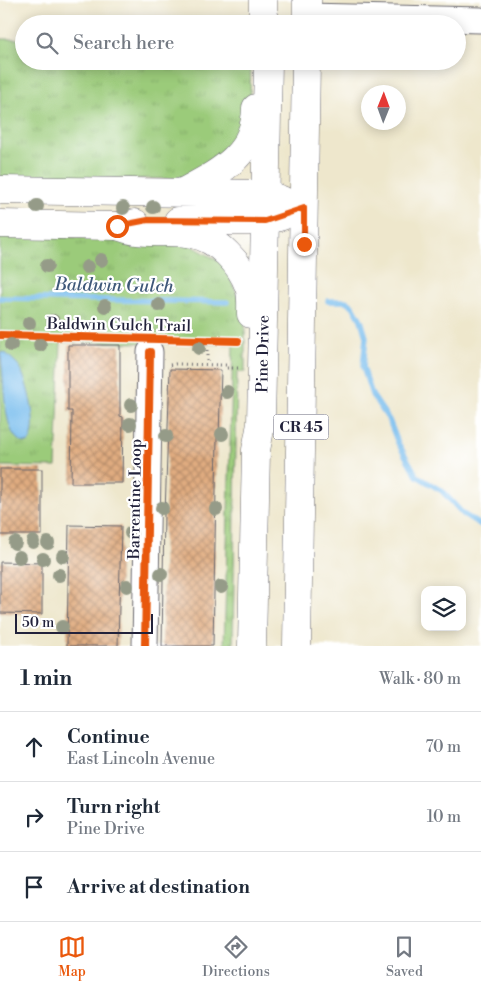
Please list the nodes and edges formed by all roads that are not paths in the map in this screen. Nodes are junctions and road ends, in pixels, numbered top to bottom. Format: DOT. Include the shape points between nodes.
graph roads {
  1 [pos="307,13"];
  2 [pos="357,15"];
  3 [pos="466,19"];
  4 [pos="481,20"];
  5 [pos="256,70"];
  6 [pos="268,70"];
  7 [pos="306,70"];
  8 [pos="0,190"];
  9 [pos="183,192"];
  10 [pos="266,194"];
  11 [pos="304,208"];
  12 [pos="265,221"];
  13 [pos="0,224"];
  14 [pos="117,226"];
  15 [pos="159,358"];
  16 [pos="256,450"];
  17 [pos="145,646"];
  18 [pos="252,646"];
  19 [pos="297,646"];
  1 -- 2 [label="street"];
  3 -- 4 [label="street"];
  5 -- 9 [label="main road" via="255,120 248,141 222,169"];
  6 -- 10 [label="main road, Pine Drive / CR 45"];
  7 -- 11 [label="main road, CR 45"];
  8 -- 9 [label="main road"];
  9 -- 10 [label="main road"];
  10 -- 11 [label="main road"];
  10 -- 12 [label="main road, Pine Drive / CR 45"];
  11 -- 12 [label="main road"];
  11 -- 19 [label="main road, CR 45"];
  12 -- 14 [label="main road" via="148,220"];
  12 -- 16 [label="main road, Pine Drive / CR 45" via="261,424"];
  13 -- 14 [label="main road"];
  14 -- 16 [label="main road" via="137,231 200,235 218,245 244,276 251,300 250,424"];
  15 -- 17 [label="street, Barrentine Loop"];
  16 -- 18 [label="main road, Pine Drive / CR 45"];
}
